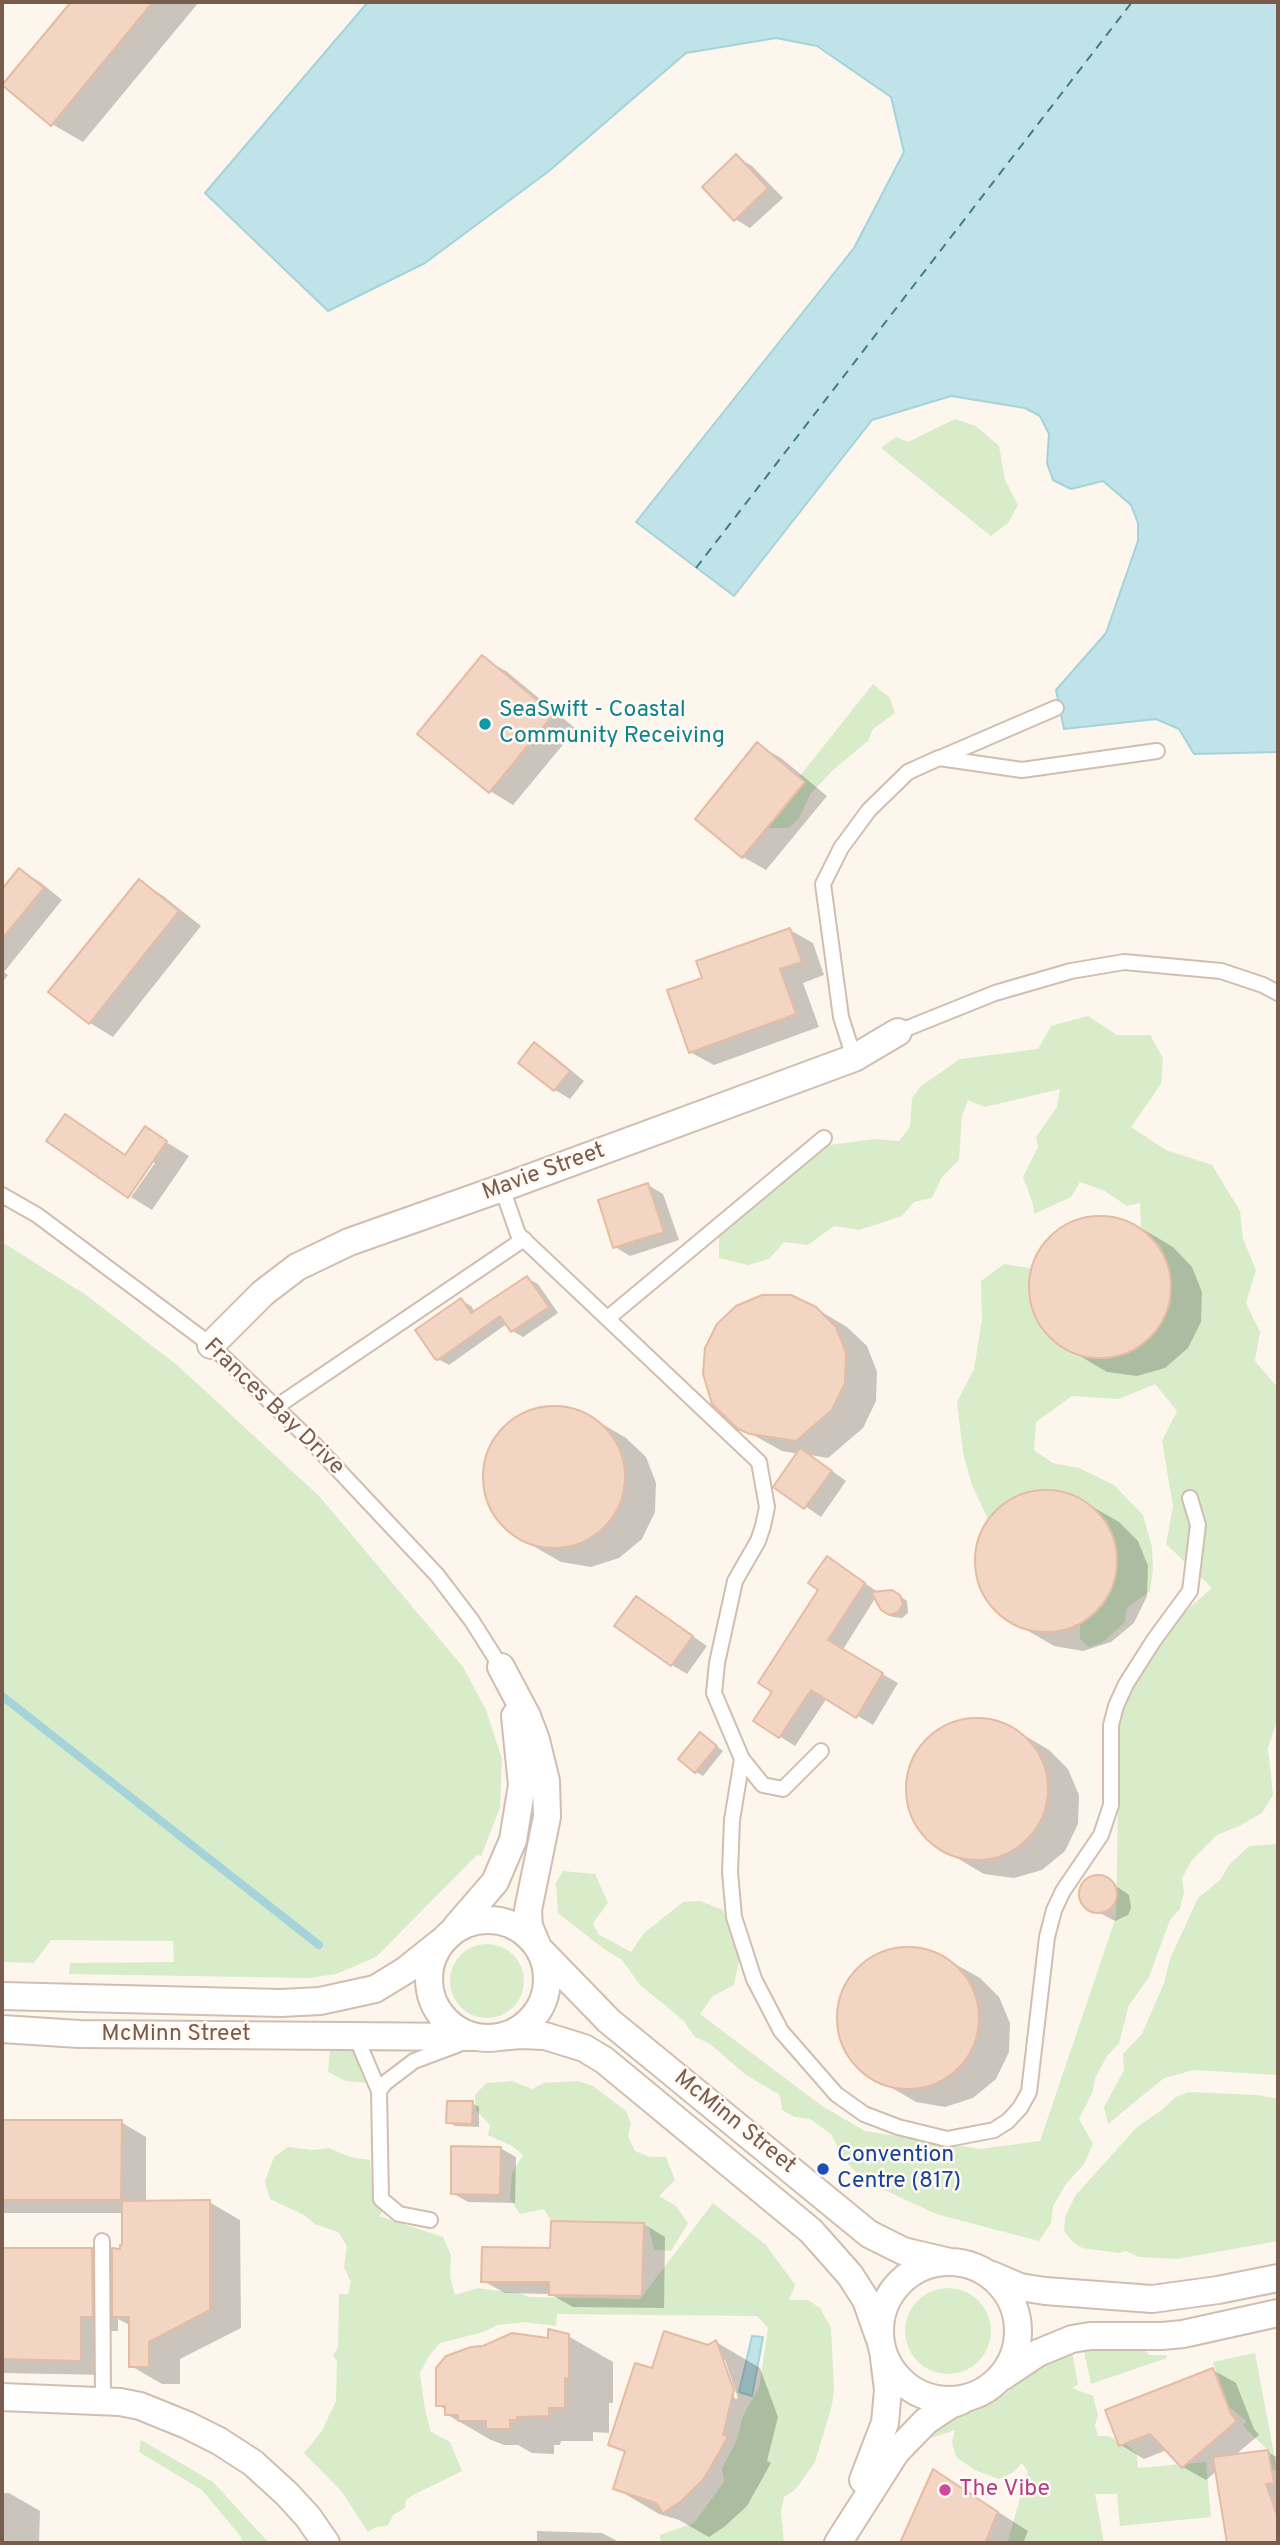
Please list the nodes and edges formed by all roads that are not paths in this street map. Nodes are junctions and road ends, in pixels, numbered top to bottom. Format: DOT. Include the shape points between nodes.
graph roads {
  1 [pos="1056,708"];
  2 [pos="1157,751"];
  3 [pos="939,758"];
  4 [pos="1278,993"];
  5 [pos="898,1032"];
  6 [pos="854,1058"];
  7 [pos="824,1138"];
  8 [pos="502,1188"];
  9 [pos="2,1195"];
  10 [pos="524,1240"];
  11 [pos="608,1318"];
  12 [pos="211,1345"];
  13 [pos="276,1407"];
  14 [pos="1190,1498"];
  15 [pos="501,1667"];
  16 [pos="821,1751"];
  17 [pos="742,1759"];
  18 [pos="445,1938"];
  19 [pos="538,1948"];
  20 [pos="2,1996"];
  21 [pos="2,2029"];
  22 [pos="356,2036"];
  23 [pos="485,2038"];
  24 [pos="379,2091"];
  25 [pos="430,2220"];
  26 [pos="102,2241"];
  27 [pos="950,2262"];
  28 [pos="984,2271"];
  29 [pos="1278,2278"];
  30 [pos="1278,2313"];
  31 [pos="881,2347"];
  32 [pos="982,2391"];
  33 [pos="2,2398"];
  34 [pos="103,2400"];
  35 [pos="326,2543"];
  36 [pos="838,2543"];
  1 -- 3 [label="lane"];
  2 -- 3 [label="lane" via="1022,770"];
  3 -- 6 [label="lane" via="908,772 869,810 841,848 823,884 841,1017"];
  4 -- 5 [label="lane" via="1221,971 1124,962 1071,971 995,993"];
  5 -- 6 [label="street, Mavie Street"];
  6 -- 8 [label="street, Mavie Street"];
  7 -- 11 [label="lane"];
  8 -- 10 [label="lane" via="513,1224"];
  8 -- 12 [label="street, Mavie Street" via="349,1242 297,1267 262,1293"];
  9 -- 12 [label="lane, Frances Bay Drive" via="37,1214"];
  10 -- 11 [label="lane"];
  10 -- 13 [label="lane"];
  11 -- 17 [label="lane" via="759,1462 767,1507 758,1541 734,1581 715,1693"];
  12 -- 13 [label="lane, Frances Bay Drive"];
  13 -- 15 [label="lane, Frances Bay Drive" via="437,1575"];
  14 -- 17 [label="lane" via="1198,1525 1191,1591 1154,1640 1115,1706 1111,1805 1101,1835 1054,1910 1028,2092 1020,2108 994,2130 947,2139 864,2114 836,2094 781,2031 754,1979 734,1917 732,1820"];
  15 -- 18 [label="street, Frances Bay Drive" via="518,1728 519,1816 495,1882"];
  15 -- 19 [label="street, Frances Bay Drive" via="527,1716 546,1782 546,1825 528,1910"];
  16 -- 17 [label="lane" via="783,1789 763,1785"];
  18 -- 19 [label="street" via="471,1923 496,1920 521,1930"];
  18 -- 20 [label="street, McMinn Street" via="374,1989 320,2001"];
  18 -- 23 [label="street" via="430,1965 430,1994 437,2010 456,2029"];
  19 -- 23 [label="street" via="547,1973 537,2011 513,2032"];
  19 -- 27 [label="street, McMinn Street" via="608,2021 869,2234 902,2251"];
  21 -- 22 [label="street, McMinn Street"];
  22 -- 23 [label="street, McMinn Street"];
  22 -- 24 [label="lane"];
  23 -- 24 [label="lane" via="414,2061"];
  23 -- 31 [label="street, McMinn Street" via="545,2036 584,2048 604,2060 811,2231 866,2300"];
  24 -- 25 [label="lane" via="381,2199 399,2214"];
  26 -- 34 [label="lane"];
  27 -- 28 [label="street"];
  27 -- 31 [label="street" via="928,2265 894,2288 884,2305"];
  28 -- 29 [label="street" via="1020,2287 1152,2299"];
  28 -- 32 [label="street" via="1007,2294 1018,2330 1011,2361"];
  30 -- 32 [label="street" via="1183,2334 1072,2339 1038,2353"];
  31 -- 32 [label="street" via="893,2374 918,2394 956,2400"];
  31 -- 36 [label="street" via="888,2390 885,2423"];
  32 -- 36 [label="street" via="938,2412 910,2436"];
  33 -- 34 [label="street"];
  34 -- 35 [label="street" via="140,2406 219,2441 253,2463 287,2494"];
}
